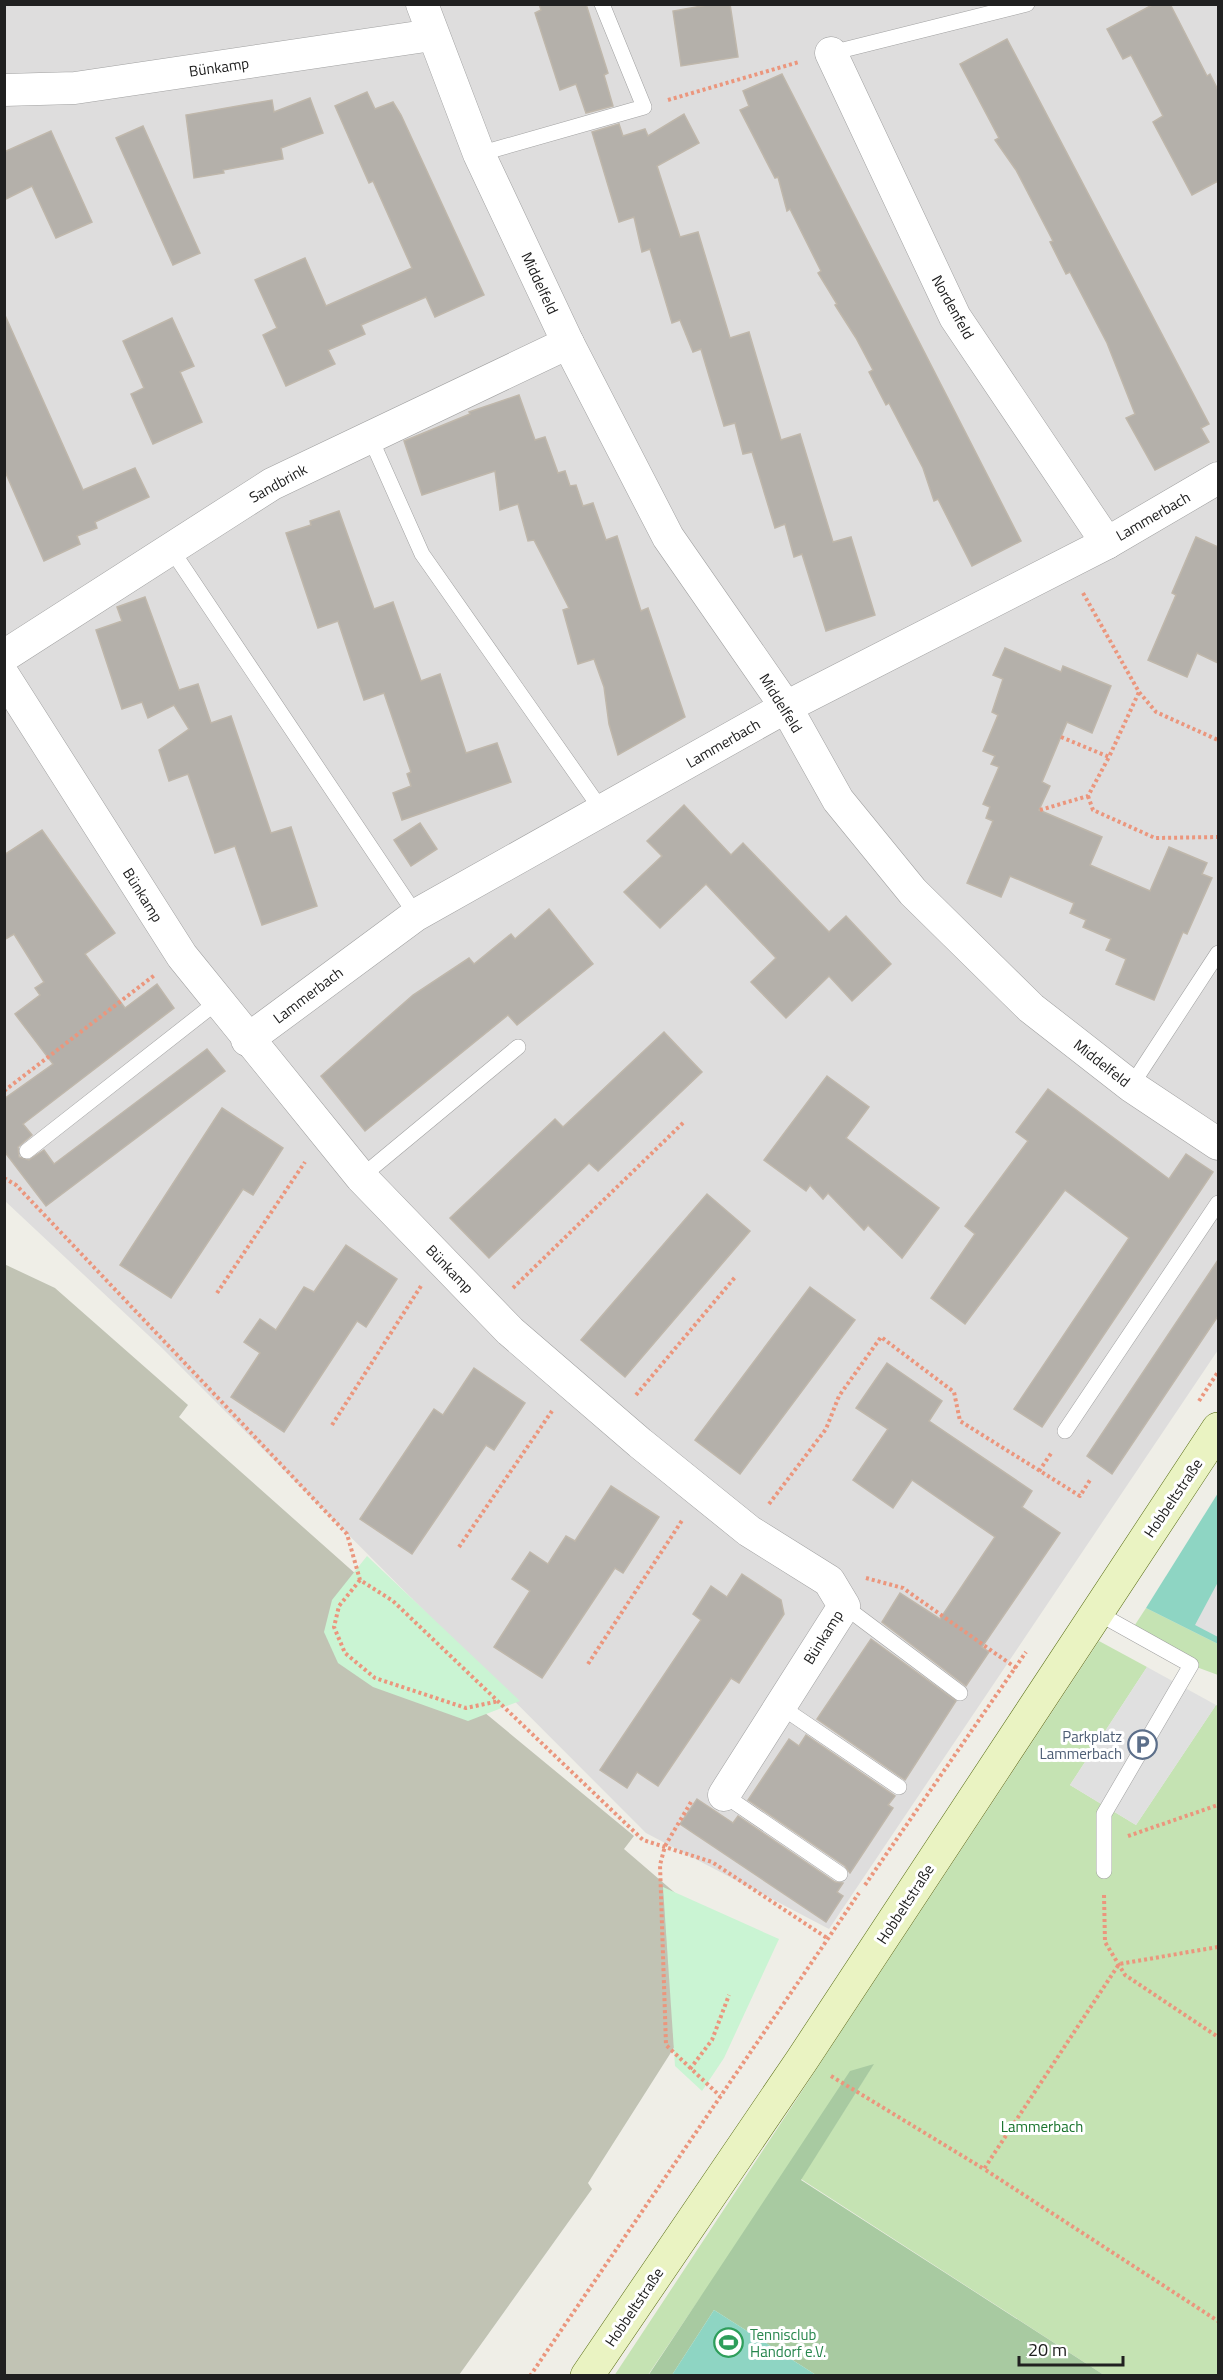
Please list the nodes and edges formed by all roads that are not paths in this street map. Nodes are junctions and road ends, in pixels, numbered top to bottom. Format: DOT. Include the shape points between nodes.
graph roads {
  1 [pos="422,4"];
  2 [pos="602,4"];
  3 [pos="1027,4"];
  4 [pos="432,35"];
  5 [pos="831,53"];
  6 [pos="4,90"];
  7 [pos="479,154"];
  8 [pos="568,343"];
  9 [pos="370,437"];
  10 [pos="1218,478"];
  11 [pos="1107,543"];
  12 [pos="171,549"];
  13 [pos="4,656"];
  14 [pos="4,676"];
  15 [pos="786,707"];
  16 [pos="603,812"];
  17 [pos="416,915"];
  18 [pos="1218,953"];
  19 [pos="217,1002"];
  20 [pos="247,1040"];
  21 [pos="518,1047"];
  22 [pos="1131,1086"];
  23 [pos="1218,1144"];
  24 [pos="27,1151"];
  25 [pos="361,1177"];
  26 [pos="1218,1203"];
  27 [pos="1218,1429"];
  28 [pos="1065,1431"];
  29 [pos="836,1594"];
  30 [pos="1096,1612"];
  31 [pos="960,1693"];
  32 [pos="780,1706"];
  33 [pos="899,1787"];
  34 [pos="724,1795"];
  35 [pos="1104,1871"];
  36 [pos="840,1874"];
  37 [pos="587,2376"];
  1 -- 4 [label="street, Middelfeld"];
  2 -- 7 [label="lane" via="644,107"];
  3 -- 5 [label="lane"];
  4 -- 6 [label="street, Bünkamp" via="75,88"];
  4 -- 7 [label="street, Middelfeld"];
  5 -- 11 [label="street, Nordenfeld" via="955,317"];
  7 -- 8 [label="street, Middelfeld"];
  8 -- 9 [label="street, Sandbrink"];
  8 -- 15 [label="street, Middelfeld" via="668,537"];
  9 -- 12 [label="street, Sandbrink" via="272,484"];
  9 -- 16 [label="lane" via="422,554"];
  10 -- 11 [label="street, Lammerbach"];
  11 -- 15 [label="street, Lammerbach"];
  12 -- 13 [label="street, Sandbrink"];
  12 -- 17 [label="lane"];
  14 -- 19 [label="street, Bünkamp" via="182,956"];
  15 -- 16 [label="street, Lammerbach"];
  15 -- 22 [label="street, Middelfeld" via="838,800 913,892 1031,1008"];
  16 -- 17 [label="street, Lammerbach"];
  17 -- 20 [label="street, Lammerbach"];
  18 -- 22 [label="lane"];
  19 -- 20 [label="street, Bünkamp"];
  19 -- 24 [label="lane"];
  20 -- 25 [label="street, Bünkamp"];
  21 -- 25 [label="lane"];
  22 -- 23 [label="street, Middelfeld"];
  25 -- 29 [label="street, Bünkamp" via="490,1310 570,1383 749,1531"];
  26 -- 28 [label="lane"];
  27 -- 30 [label="street, Hobbeltstraße"];
  29 -- 31 [label="lane"];
  29 -- 32 [label="street, Bünkamp"];
  30 -- 35 [label="lane" via="1191,1665 1104,1814"];
  30 -- 37 [label="street, Hobbeltstraße" via="802,2060"];
  32 -- 33 [label="lane"];
  32 -- 34 [label="street, Bünkamp"];
  34 -- 36 [label="lane"];
}
